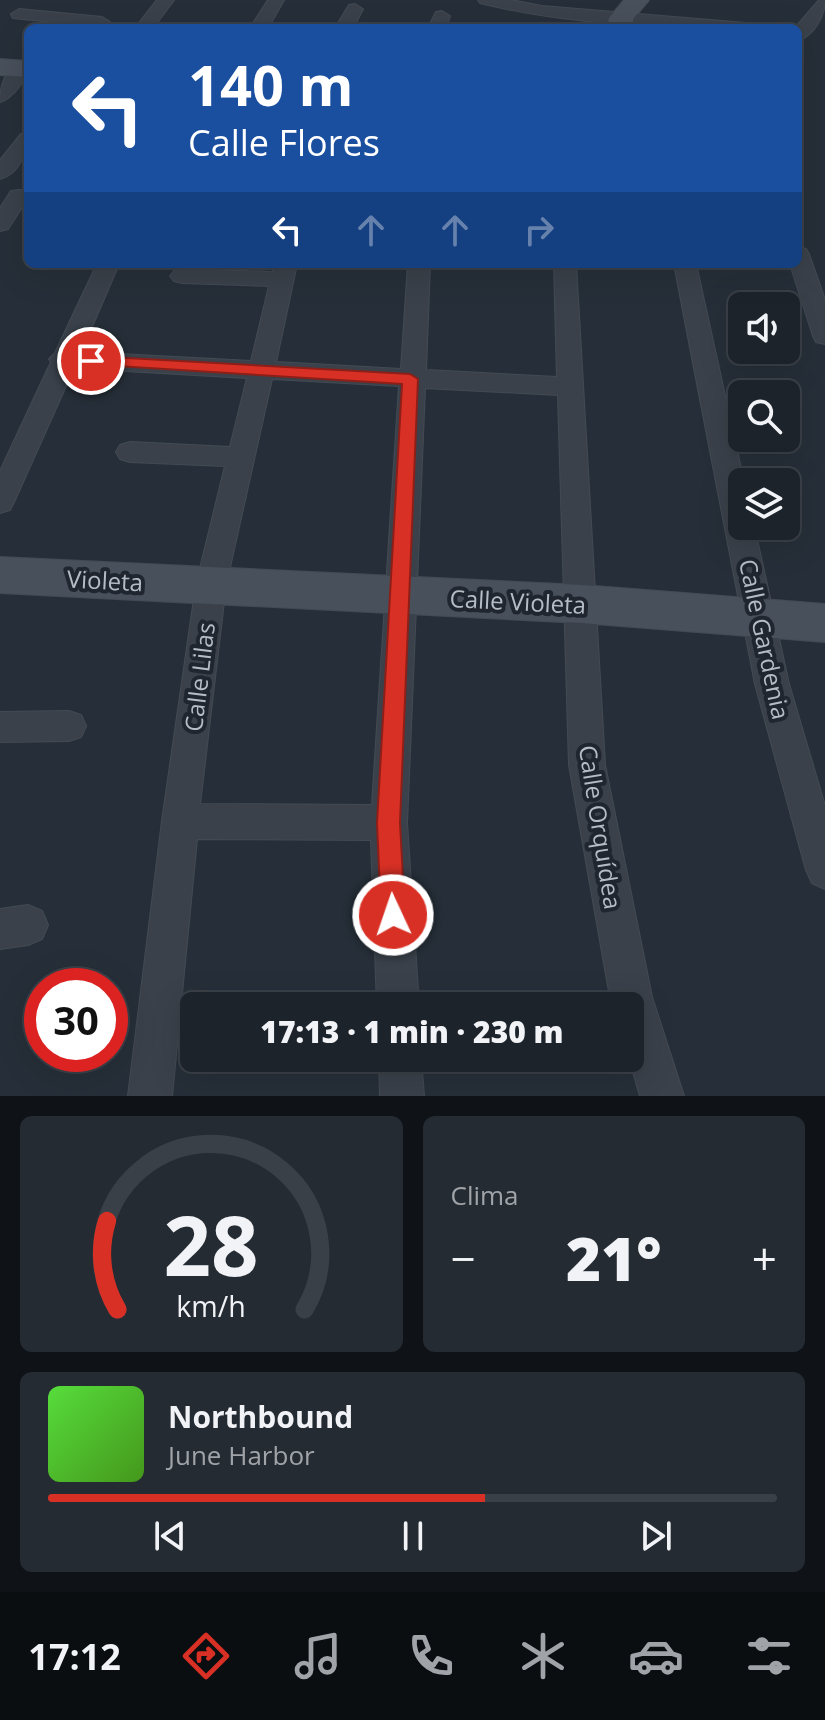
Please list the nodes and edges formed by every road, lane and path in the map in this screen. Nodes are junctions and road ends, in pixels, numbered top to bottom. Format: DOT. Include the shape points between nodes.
graph roads {
  1 [pos="35,0"];
  2 [pos="166,0"];
  3 [pos="276,0"];
  4 [pos="486,0"];
  5 [pos="825,3"];
  6 [pos="355,9"];
  7 [pos="528,9"];
  8 [pos="626,15"];
  9 [pos="102,22"];
  10 [pos="147,24"];
  11 [pos="261,24"];
  12 [pos="346,24"];
  13 [pos="526,24"];
  14 [pos="738,24"];
  15 [pos="802,33"];
  16 [pos="17,68"];
  17 [pos="0,96"];
  18 [pos="24,143"];
  19 [pos="0,173"];
  20 [pos="16,196"];
  21 [pos="0,224"];
  22 [pos="802,266"];
  23 [pos="106,268"];
  24 [pos="419,268"];
  25 [pos="565,268"];
  26 [pos="686,268"];
  27 [pos="284,272"];
  28 [pos="182,276"];
  29 [pos="825,336"];
  30 [pos="62,359"];
  31 [pos="261,370"];
  32 [pos="410,379"];
  33 [pos="572,387"];
  34 [pos="130,452"];
  35 [pos="240,457"];
  36 [pos="0,502"];
  37 [pos="0,575"];
  38 [pos="211,585"];
  39 [pos="400,594"];
  40 [pos="582,604"];
  41 [pos="760,618"];
  42 [pos="825,623"];
  43 [pos="69,726"];
  44 [pos="0,727"];
  45 [pos="180,821"];
  46 [pos="389,823"];
  47 [pos="825,870"];
  48 [pos="397,992"];
  49 [pos="401,1072"];
  50 [pos="150,1096"];
  51 [pos="402,1096"];
  52 [pos="662,1096"];
  1 -- 9 [label="street" via="14,19"];
  2 -- 10 [label="street"];
  3 -- 11 [label="street"];
  4 -- 7 [label="street"];
  5 -- 15 [label="street"];
  6 -- 12 [label="street"];
  7 -- 8 [label="street"];
  7 -- 13 [label="street"];
  8 -- 14 [label="street" via="725,18"];
  16 -- 17 [label="street"];
  18 -- 19 [label="street"];
  20 -- 21 [label="street"];
  22 -- 29 [label="street"];
  23 -- 30 [label="street"];
  24 -- 32 [label="street"];
  25 -- 33 [label="street, Calle Orquídea"];
  26 -- 41 [label="street, Calle Gardenia"];
  27 -- 28 [label="street"];
  27 -- 31 [label="street, Calle Lilas"];
  30 -- 31 [label="street"];
  30 -- 36 [label="street"];
  31 -- 32 [label="street"];
  31 -- 35 [label="street, Calle Lilas"];
  32 -- 33 [label="street"];
  32 -- 39 [label="street"];
  33 -- 40 [label="street, Calle Orquídea"];
  34 -- 35 [label="street"];
  35 -- 38 [label="street, Calle Lilas"];
  37 -- 38 [label="street, Violeta"];
  38 -- 39 [label="street, Calle Violeta"];
  38 -- 45 [label="street, Calle Lilas"];
  39 -- 40 [label="street, Calle Violeta"];
  39 -- 46 [label="street"];
  40 -- 41 [label="street, Calle Violeta"];
  40 -- 52 [label="street, Calle Orquídea" via="587,765 631,997"];
  41 -- 42 [label="street, Calle Violeta"];
  41 -- 47 [label="street, Calle Gardenia" via="772,684"];
  43 -- 44 [label="street"];
  45 -- 46 [label="street"];
  45 -- 50 [label="street, Calle Lilas"];
  46 -- 48 [label="street"];
  49 -- 51 [label="street"];
}
